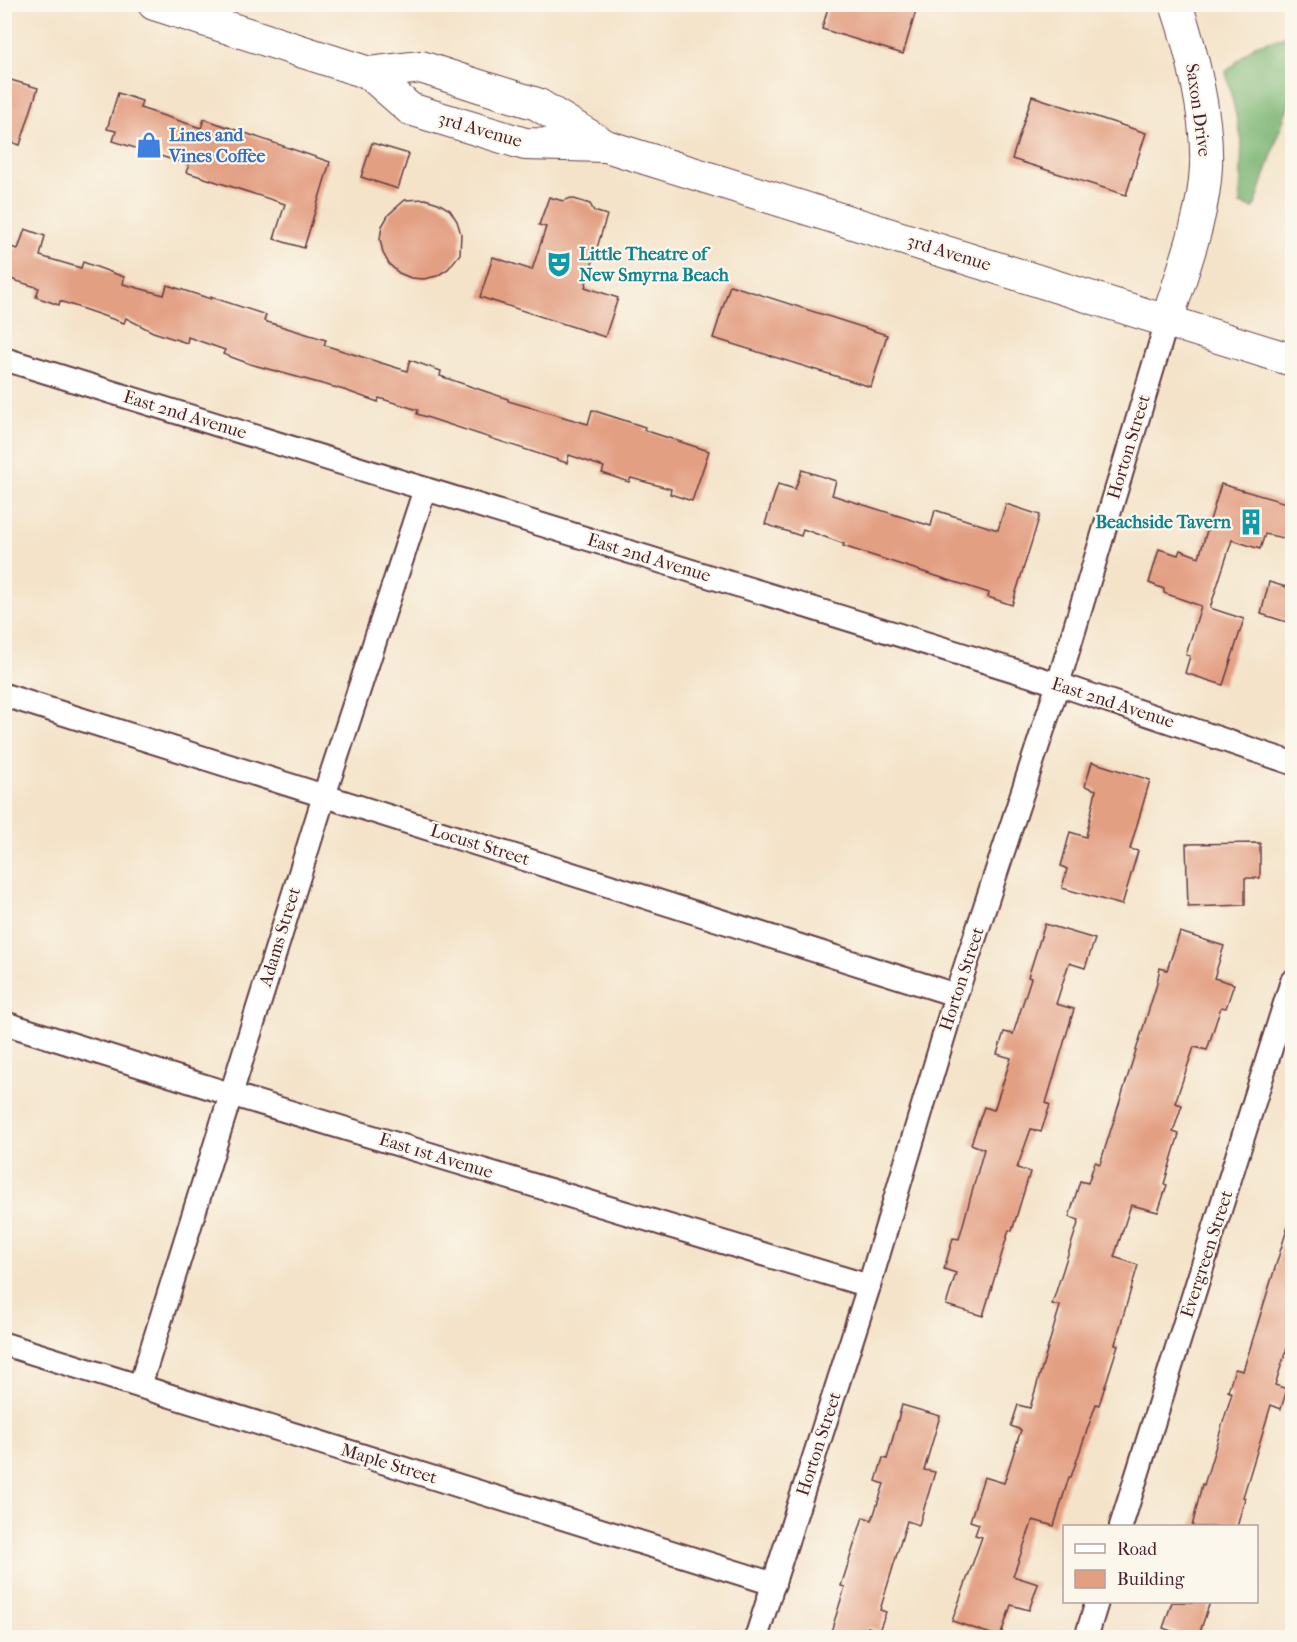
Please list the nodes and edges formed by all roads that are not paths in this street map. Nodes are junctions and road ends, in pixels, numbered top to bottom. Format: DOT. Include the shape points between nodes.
graph roads {
  1 [pos="154,4"];
  2 [pos="1176,4"];
  3 [pos="369,73"];
  4 [pos="606,146"];
  5 [pos="1167,321"];
  6 [pos="4,359"];
  7 [pos="1293,360"];
  8 [pos="425,489"];
  9 [pos="1058,684"];
  10 [pos="4,694"];
  11 [pos="1293,763"];
  12 [pos="324,796"];
  13 [pos="1293,981"];
  14 [pos="956,995"];
  15 [pos="4,1023"];
  16 [pos="230,1094"];
  17 [pos="868,1286"];
  18 [pos="4,1344"];
  19 [pos="140,1386"];
  20 [pos="1121,1525"];
  21 [pos="774,1584"];
  22 [pos="1097,1603"];
  23 [pos="756,1638"];
  24 [pos="1086,1638"];
  1 -- 3 [label="main road, 3rd Avenue"];
  2 -- 5 [label="main road, Saxon Drive" via="1200,103 1206,167 1196,224"];
  3 -- 4 [label="main road, 3rd Avenue" via="421,68 469,82 537,104"];
  3 -- 4 [label="main road, 3rd Avenue" via="410,109 525,144"];
  4 -- 5 [label="main road, 3rd Avenue"];
  5 -- 7 [label="main road, 3rd Avenue"];
  5 -- 9 [label="street, Horton Street"];
  6 -- 8 [label="street, East 2nd Avenue"];
  8 -- 9 [label="street, East 2nd Avenue"];
  8 -- 12 [label="street, Adams Street"];
  9 -- 11 [label="street, East 2nd Avenue"];
  9 -- 14 [label="street, Horton Street"];
  10 -- 12 [label="street, Locust Street"];
  12 -- 14 [label="street, Locust Street"];
  12 -- 16 [label="street, Adams Street"];
  13 -- 20 [label="street, Evergreen Street"];
  14 -- 17 [label="street, Horton Street"];
  15 -- 16 [label="street, East 1st Avenue"];
  16 -- 17 [label="street, East 1st Avenue"];
  16 -- 19 [label="street, Adams Street"];
  17 -- 21 [label="street, Horton Street"];
  18 -- 19 [label="street, Maple Street"];
  19 -- 21 [label="street, Maple Street"];
  21 -- 23 [label="street, Horton Street"];
  22 -- 24 [label="street"];
}
